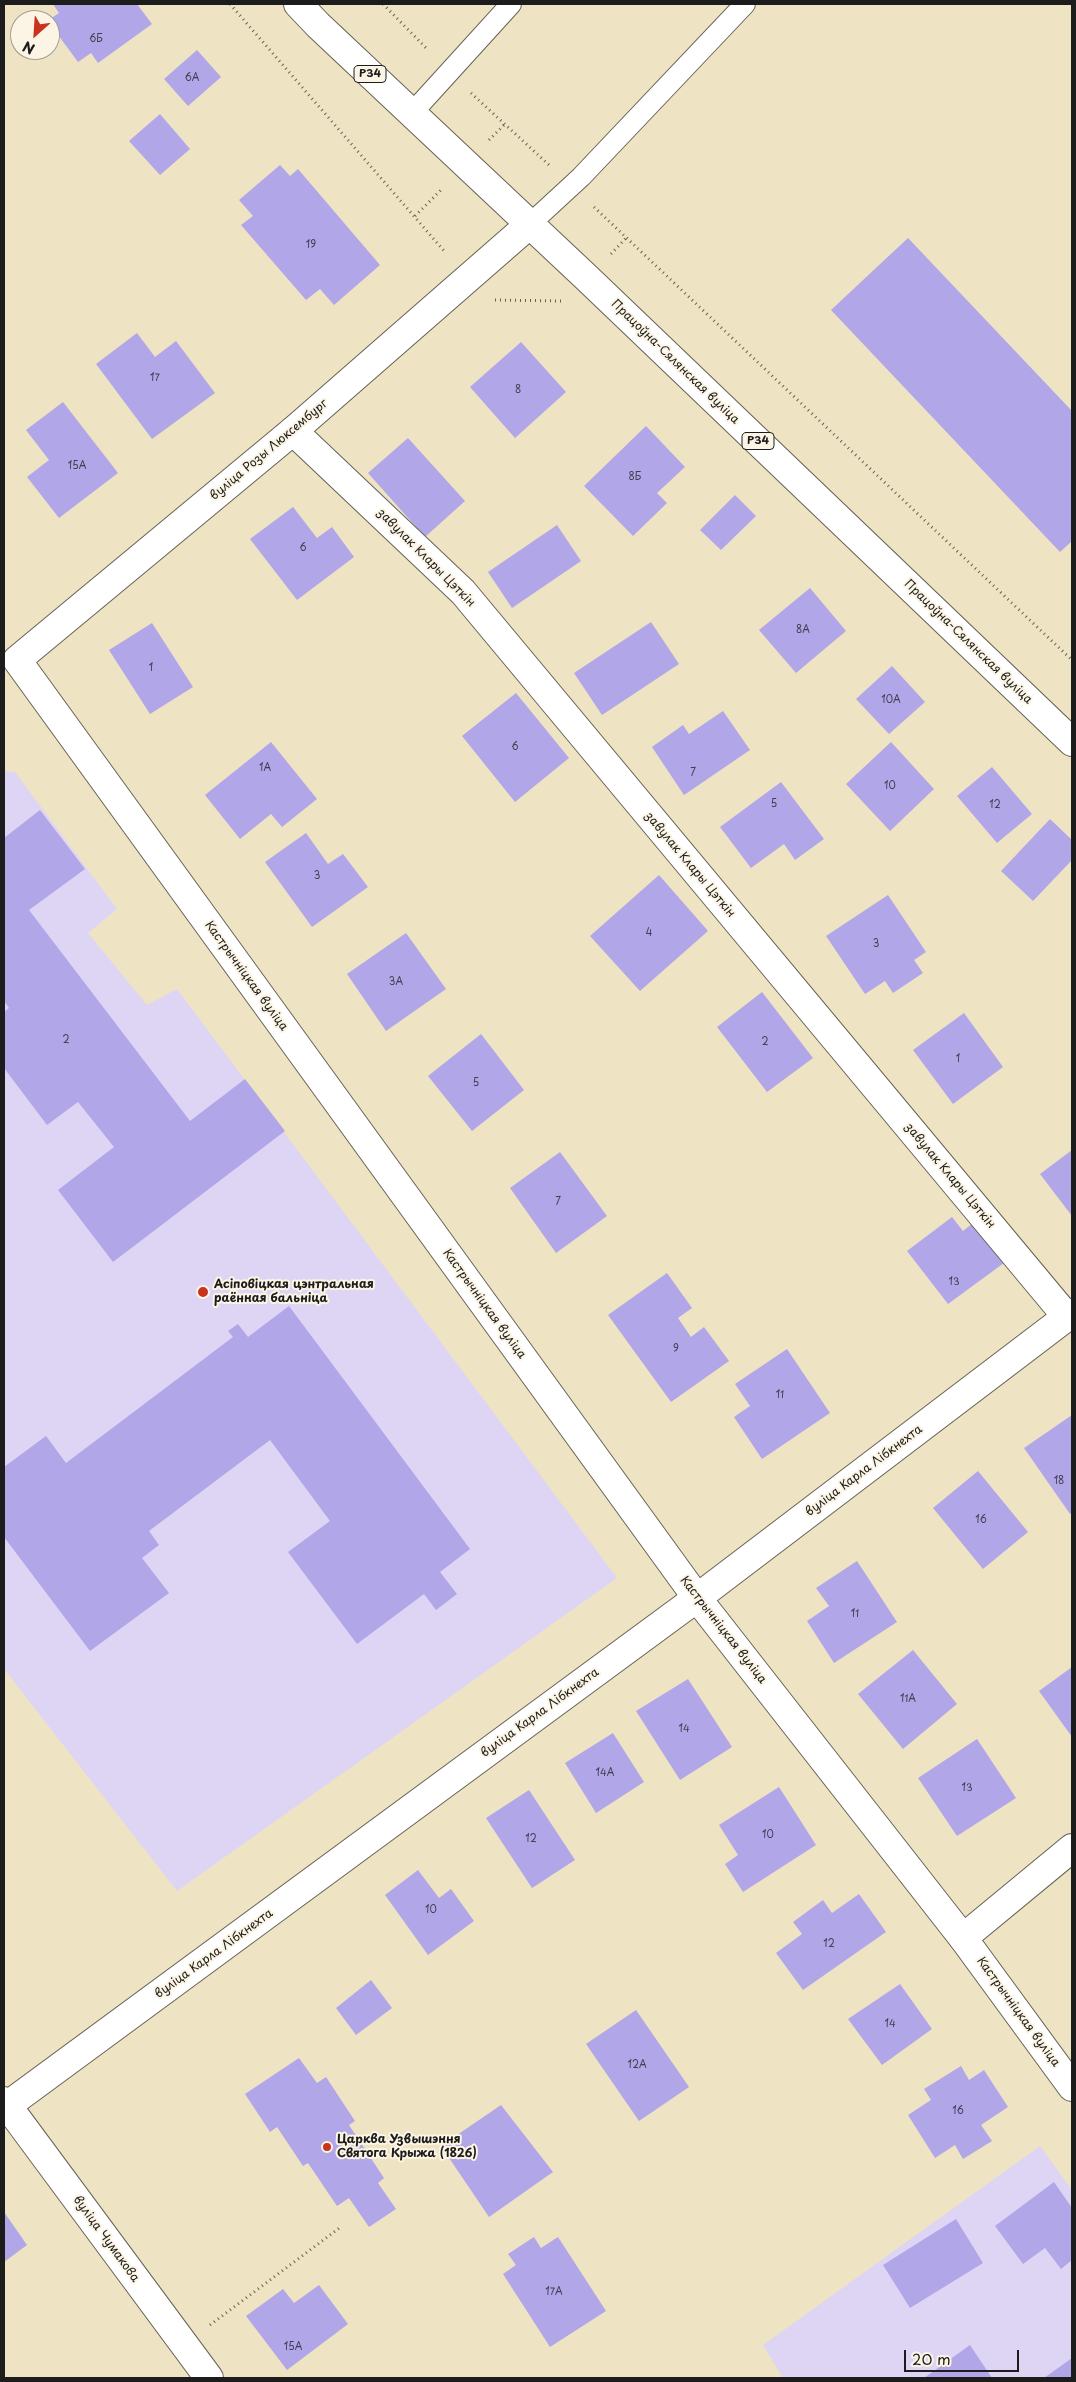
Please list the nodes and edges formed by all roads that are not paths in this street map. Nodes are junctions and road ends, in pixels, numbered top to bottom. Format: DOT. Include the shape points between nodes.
graph roads {
  1 [pos="298,4"];
  2 [pos="511,4"];
  3 [pos="745,4"];
  4 [pos="412,113"];
  5 [pos="530,224"];
  6 [pos="293,431"];
  7 [pos="10,666"];
  8 [pos="1072,742"];
  9 [pos="1070,1315"];
  10 [pos="697,1598"];
  11 [pos="1072,1848"];
  12 [pos="963,1938"];
  13 [pos="1072,2087"];
  14 [pos="5,2105"];
  15 [pos="209,2378"];
  1 -- 4 [label="street, Працоўна-Сялянская вуліца / Р34"];
  2 -- 4 [label="lane"];
  3 -- 5 [label="lane" via="571,186"];
  4 -- 5 [label="street, Працоўна-Сялянская вуліца / Р34"];
  5 -- 6 [label="street, вуліца Розы Люксембург"];
  5 -- 8 [label="street, Працоўна-Сялянская вуліца / Р34"];
  6 -- 7 [label="street, вуліца Розы Люксембург"];
  6 -- 9 [label="street, завулак Клары Цэткін" via="463,592"];
  7 -- 10 [label="street, Кастрычніцкая вуліца"];
  9 -- 10 [label="street, вуліца Карла Лібкнехта"];
  10 -- 12 [label="street, Кастрычніцкая вуліца"];
  10 -- 14 [label="street, вуліца Карла Лібкнехта"];
  11 -- 12 [label="street"];
  12 -- 13 [label="street, Кастрычніцкая вуліца"];
  14 -- 15 [label="street, вуліца Чумакова"];
}
